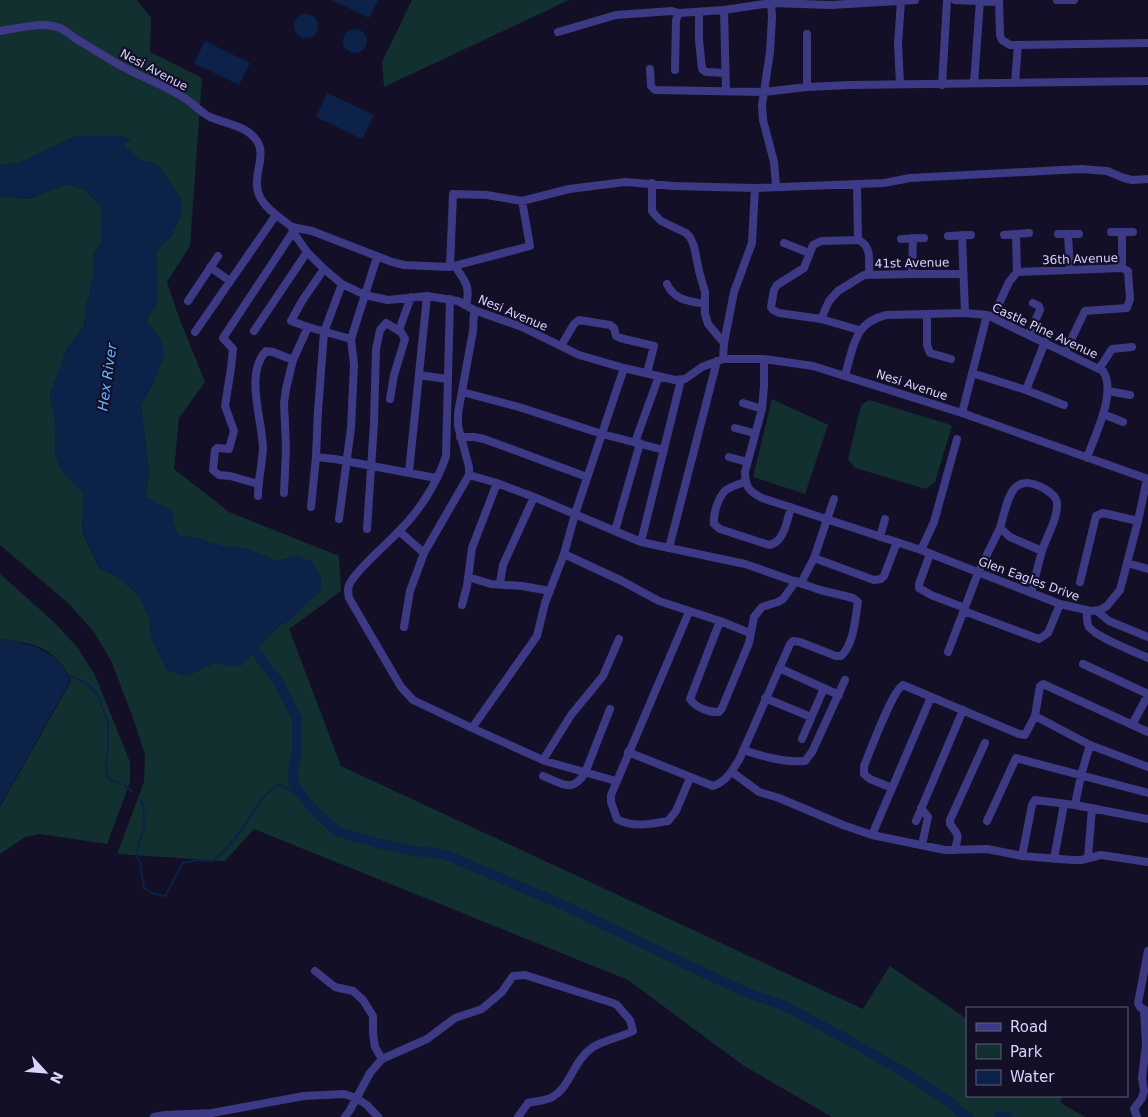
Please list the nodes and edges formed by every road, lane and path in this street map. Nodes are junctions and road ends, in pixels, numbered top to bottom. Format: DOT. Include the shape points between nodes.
graph roads {
  1 [pos="915,0"];
  2 [pos="947,0"];
  3 [pos="955,0"];
  4 [pos="1057,0"];
  5 [pos="1074,0"];
  6 [pos="980,1"];
  7 [pos="999,1"];
  8 [pos="901,2"];
  9 [pos="771,3"];
  10 [pos="724,10"];
  11 [pos="699,12"];
  12 [pos="679,13"];
  13 [pos="0,31"];
  14 [pos="558,32"];
  15 [pos="807,34"];
  16 [pos="1148,43"];
  17 [pos="1018,45"];
  18 [pos="650,69"];
  19 [pos="675,70"];
  20 [pos="725,73"];
  21 [pos="1148,81"];
  22 [pos="1015,83"];
  23 [pos="900,84"];
  24 [pos="974,84"];
  25 [pos="942,85"];
  26 [pos="807,87"];
  27 [pos="726,91"];
  28 [pos="764,92"];
  29 [pos="1148,179"];
  30 [pos="652,183"];
  31 [pos="857,184"];
  32 [pos="776,186"];
  33 [pos="755,188"];
  34 [pos="522,201"];
  35 [pos="276,215"];
  36 [pos="293,230"];
  37 [pos="1111,232"];
  38 [pos="1122,232"];
  39 [pos="1133,232"];
  40 [pos="1029,233"];
  41 [pos="1016,234"];
  42 [pos="1058,234"];
  43 [pos="1068,234"];
  44 [pos="1079,234"];
  45 [pos="962,235"];
  46 [pos="971,235"];
  47 [pos="1004,235"];
  48 [pos="948,236"];
  49 [pos="913,238"];
  50 [pos="924,238"];
  51 [pos="900,239"];
  52 [pos="858,240"];
  53 [pos="784,243"];
  54 [pos="307,252"];
  55 [pos="809,253"];
  56 [pos="218,256"];
  57 [pos="377,257"];
  58 [pos="453,266"];
  59 [pos="210,267"];
  60 [pos="1122,268"];
  61 [pos="324,269"];
  62 [pos="1070,270"];
  63 [pos="1017,272"];
  64 [pos="912,274"];
  65 [pos="963,274"];
  66 [pos="869,275"];
  67 [pos="230,280"];
  68 [pos="342,284"];
  69 [pos="667,284"];
  70 [pos="365,295"];
  71 [pos="427,296"];
  72 [pos="411,297"];
  73 [pos="450,300"];
  74 [pos="188,301"];
  75 [pos="1033,303"];
  76 [pos="705,304"];
  77 [pos="466,305"];
  78 [pos="474,310"];
  79 [pos="965,313"];
  80 [pos="927,315"];
  81 [pos="990,316"];
  82 [pos="820,319"];
  83 [pos="308,327"];
  84 [pos="399,330"];
  85 [pos="859,330"];
  86 [pos="254,331"];
  87 [pos="195,332"];
  88 [pos="324,332"];
  89 [pos="1029,334"];
  90 [pos="350,339"];
  91 [pos="724,342"];
  92 [pos="1045,342"];
  93 [pos="561,346"];
  94 [pos="1132,347"];
  95 [pos="1065,352"];
  96 [pos="764,359"];
  97 [pos="951,359"];
  98 [pos="293,360"];
  99 [pos="720,360"];
  100 [pos="624,368"];
  101 [pos="1099,369"];
  102 [pos="646,373"];
  103 [pos="972,373"];
  104 [pos="419,375"];
  105 [pos="845,375"];
  106 [pos="659,376"];
  107 [pos="447,379"];
  108 [pos="681,380"];
  109 [pos="1026,390"];
  110 [pos="1108,391"];
  111 [pos="462,392"];
  112 [pos="1130,395"];
  113 [pos="390,399"];
  114 [pos="743,403"];
  115 [pos="1064,405"];
  116 [pos="762,409"];
  117 [pos="962,413"];
  118 [pos="1102,414"];
  119 [pos="1123,422"];
  120 [pos="735,428"];
  121 [pos="754,433"];
  122 [pos="602,434"];
  123 [pos="460,437"];
  124 [pos="957,439"];
  125 [pos="638,443"];
  126 [pos="664,450"];
  127 [pos="316,457"];
  128 [pos="729,457"];
  129 [pos="1087,458"];
  130 [pos="346,461"];
  131 [pos="747,462"];
  132 [pos="370,466"];
  133 [pos="409,472"];
  134 [pos="469,475"];
  135 [pos="587,477"];
  136 [pos="436,478"];
  137 [pos="1147,479"];
  138 [pos="745,482"];
  139 [pos="497,483"];
  140 [pos="258,484"];
  141 [pos="284,493"];
  142 [pos="258,496"];
  143 [pos="534,497"];
  144 [pos="834,499"];
  145 [pos="311,507"];
  146 [pos="791,507"];
  147 [pos="575,514"];
  148 [pos="339,519"];
  149 [pos="885,519"];
  150 [pos="827,520"];
  151 [pos="1138,521"];
  152 [pos="1000,528"];
  153 [pos="367,529"];
  154 [pos="399,531"];
  155 [pos="615,531"];
  156 [pos="880,537"];
  157 [pos="641,542"];
  158 [pos="897,542"];
  159 [pos="669,548"];
  160 [pos="921,550"];
  161 [pos="1042,551"];
  162 [pos="424,553"];
  163 [pos="564,554"];
  164 [pos="930,554"];
  165 [pos="814,558"];
  166 [pos="1127,564"];
  167 [pos="1148,569"];
  168 [pos="978,573"];
  169 [pos="468,578"];
  170 [pos="799,582"];
  171 [pos="1080,582"];
  172 [pos="500,584"];
  173 [pos="550,591"];
  174 [pos="1031,593"];
  175 [pos="1060,604"];
  176 [pos="462,605"];
  177 [pos="964,610"];
  178 [pos="1097,610"];
  179 [pos="689,612"];
  180 [pos="1087,612"];
  181 [pos="720,621"];
  182 [pos="404,627"];
  183 [pos="750,633"];
  184 [pos="1148,637"];
  185 [pos="619,639"];
  186 [pos="948,652"];
  187 [pos="1148,658"];
  188 [pos="1083,664"];
  189 [pos="779,668"];
  190 [pos="845,680"];
  191 [pos="824,688"];
  192 [pos="1148,694"];
  193 [pos="839,695"];
  194 [pos="931,697"];
  195 [pos="765,698"];
  196 [pos="610,709"];
  197 [pos="963,710"];
  198 [pos="1035,716"];
  199 [pos="811,718"];
  200 [pos="1132,725"];
  201 [pos="472,728"];
  202 [pos="1148,732"];
  203 [pos="802,739"];
  204 [pos="985,743"];
  205 [pos="1090,745"];
  206 [pos="743,750"];
  207 [pos="628,752"];
  208 [pos="543,760"];
  209 [pos="1148,767"];
  210 [pos="732,772"];
  211 [pos="585,773"];
  212 [pos="1081,775"];
  213 [pos="543,776"];
  214 [pos="690,778"];
  215 [pos="616,781"];
  216 [pos="892,788"];
  217 [pos="1148,793"];
  218 [pos="1064,804"];
  219 [pos="1075,805"];
  220 [pos="922,808"];
  221 [pos="1092,808"];
  222 [pos="1148,819"];
  223 [pos="916,821"];
  224 [pos="987,821"];
  225 [pos="872,834"];
  226 [pos="922,845"];
  227 [pos="956,850"];
  228 [pos="1022,856"];
  229 [pos="1088,857"];
  230 [pos="1054,858"];
  231 [pos="1148,862"];
  232 [pos="1148,951"];
  233 [pos="315,971"];
  234 [pos="1146,1011"];
  235 [pos="382,1059"];
  236 [pos="356,1098"];
  237 [pos="183,1116"];
  238 [pos="154,1117"];
  239 [pos="344,1117"];
  240 [pos="378,1117"];
  241 [pos="518,1117"];
  242 [pos="1137,1117"];
  1 -- 8 [label="street"];
  2 -- 25 [label="street"];
  3 -- 6 [label="street"];
  4 -- 5 [label="street"];
  6 -- 7 [label="street"];
  6 -- 24 [label="street"];
  7 -- 17 [label="street" via="1002,40"];
  8 -- 9 [label="street"];
  8 -- 23 [label="street"];
  9 -- 10 [label="street"];
  9 -- 28 [label="street" via="770,52"];
  10 -- 11 [label="street"];
  10 -- 20 [label="street"];
  11 -- 12 [label="street"];
  11 -- 20 [label="street" via="702,69"];
  12 -- 14 [label="street" via="616,15"];
  12 -- 19 [label="street" via="676,20"];
  13 -- 35 [label="street, Nesi Avenue" via="39,25 60,28 120,65 187,100 198,111 251,134 260,150 257,191"];
  15 -- 26 [label="street"];
  16 -- 17 [label="street"];
  17 -- 22 [label="street"];
  18 -- 27 [label="street" via="651,86 655,90"];
  20 -- 27 [label="street"];
  21 -- 22 [label="street"];
  22 -- 24 [label="street"];
  23 -- 25 [label="street"];
  23 -- 26 [label="street"];
  24 -- 25 [label="street"];
  26 -- 28 [label="street"];
  27 -- 28 [label="street"];
  28 -- 32 [label="street" via="763,120 774,162"];
  29 -- 31 [label="street" via="1132,180 1107,171 1081,169"];
  30 -- 33 [label="street"];
  30 -- 34 [label="street" via="626,182 569,189"];
  30 -- 76 [label="street" via="652,211 661,221 686,233 694,246"];
  31 -- 32 [label="street"];
  31 -- 52 [label="street"];
  32 -- 33 [label="street"];
  33 -- 91 [label="street" via="752,243 734,292"];
  34 -- 58 [label="street" via="530,246"];
  34 -- 58 [label="street" via="488,194 453,194"];
  35 -- 36 [label="street, Nesi Avenue"];
  35 -- 67 [label="street"];
  36 -- 54 [label="street, Nesi Avenue"];
  36 -- 57 [label="street" via="312,231"];
  36 -- 140 [label="street" via="223,338 233,349 226,406 234,434 229,449 215,450 213,470 218,475"];
  37 -- 38 [label="street"];
  38 -- 39 [label="street"];
  38 -- 60 [label="street"];
  40 -- 41 [label="street"];
  41 -- 47 [label="street"];
  41 -- 63 [label="street"];
  42 -- 43 [label="street"];
  43 -- 44 [label="street"];
  43 -- 62 [label="street"];
  45 -- 46 [label="street"];
  45 -- 48 [label="street"];
  45 -- 65 [label="street"];
  49 -- 50 [label="street"];
  49 -- 51 [label="street"];
  49 -- 64 [label="street"];
  52 -- 55 [label="street" via="821,241 813,245"];
  52 -- 66 [label="street" via="867,246"];
  53 -- 55 [label="street"];
  54 -- 61 [label="street, Nesi Avenue"];
  54 -- 86 [label="street"];
  55 -- 82 [label="street" via="804,268 777,285 771,306 779,314"];
  56 -- 59 [label="street"];
  57 -- 58 [label="street" via="404,265"];
  57 -- 70 [label="street"];
  58 -- 77 [label="street" via="467,283"];
  59 -- 67 [label="street"];
  59 -- 74 [label="street"];
  60 -- 62 [label="street, 36th Avenue"];
  60 -- 95 [label="street, 36th Avenue" via="1130,276 1129,305 1124,309 1085,311"];
  61 -- 68 [label="street, Nesi Avenue"];
  61 -- 83 [label="street" via="291,321"];
  62 -- 63 [label="street, 36th Avenue"];
  63 -- 81 [label="street"];
  64 -- 65 [label="street, 41st Avenue"];
  64 -- 66 [label="street, 41st Avenue"];
  65 -- 79 [label="street"];
  66 -- 82 [label="street, 41st Avenue" via="838,291"];
  67 -- 87 [label="street"];
  68 -- 70 [label="street, Nesi Avenue"];
  68 -- 88 [label="street"];
  69 -- 76 [label="street" via="677,297"];
  70 -- 72 [label="street, Nesi Avenue" via="388,300"];
  70 -- 90 [label="street"];
  71 -- 72 [label="street, Nesi Avenue"];
  71 -- 73 [label="street, Nesi Avenue"];
  71 -- 104 [label="street"];
  72 -- 84 [label="street"];
  73 -- 77 [label="street, Nesi Avenue"];
  73 -- 107 [label="street"];
  75 -- 89 [label="street" via="1040,310"];
  76 -- 91 [label="street" via="708,324"];
  77 -- 78 [label="street, Nesi Avenue"];
  78 -- 93 [label="street, Nesi Avenue" via="522,327"];
  78 -- 111 [label="street"];
  79 -- 80 [label="street, Castle Pine Avenue"];
  79 -- 81 [label="street, Castle Pine Avenue"];
  80 -- 85 [label="street, Castle Pine Avenue" via="886,315 871,320"];
  80 -- 97 [label="street" via="930,353"];
  81 -- 89 [label="street, Castle Pine Avenue"];
  81 -- 103 [label="street"];
  82 -- 85 [label="street"];
  83 -- 88 [label="street"];
  83 -- 98 [label="street"];
  84 -- 113 [label="street" via="405,339"];
  84 -- 132 [label="street" via="389,324 383,326 376,348"];
  85 -- 105 [label="street"];
  88 -- 90 [label="street"];
  88 -- 127 [label="street"];
  89 -- 92 [label="street, Castle Pine Avenue"];
  90 -- 130 [label="street" via="354,364"];
  91 -- 99 [label="street"];
  92 -- 95 [label="street, Castle Pine Avenue"];
  92 -- 109 [label="street"];
  93 -- 100 [label="street, Nesi Avenue" via="579,355"];
  93 -- 102 [label="street" via="580,320 610,325 618,337 654,346"];
  94 -- 101 [label="street" via="1112,349"];
  95 -- 101 [label="street, Castle Pine Avenue"];
  96 -- 99 [label="street, Nesi Avenue"];
  96 -- 105 [label="street, Nesi Avenue"];
  96 -- 116 [label="street"];
  98 -- 140 [label="street" via="266,351 257,371 256,404 263,452"];
  98 -- 141 [label="street" via="284,403"];
  99 -- 108 [label="street, Nesi Avenue"];
  99 -- 159 [label="street"];
  100 -- 102 [label="street, Nesi Avenue"];
  100 -- 122 [label="street"];
  101 -- 110 [label="street, Castle Pine Avenue" via="1106,376"];
  102 -- 106 [label="street, Nesi Avenue"];
  103 -- 109 [label="street"];
  103 -- 117 [label="street"];
  104 -- 107 [label="street"];
  104 -- 133 [label="street"];
  105 -- 117 [label="street, Nesi Avenue"];
  106 -- 108 [label="street, Nesi Avenue"];
  106 -- 125 [label="street"];
  107 -- 136 [label="street" via="446,456"];
  108 -- 126 [label="street"];
  109 -- 115 [label="street"];
  110 -- 112 [label="street"];
  110 -- 118 [label="street"];
  111 -- 122 [label="street"];
  111 -- 123 [label="street" via="458,413"];
  114 -- 116 [label="street"];
  116 -- 121 [label="street"];
  117 -- 129 [label="street, Nesi Avenue"];
  118 -- 119 [label="street"];
  118 -- 129 [label="street"];
  120 -- 121 [label="street"];
  121 -- 131 [label="street"];
  122 -- 125 [label="street"];
  122 -- 135 [label="street"];
  123 -- 134 [label="street"];
  123 -- 135 [label="street" via="484,439"];
  124 -- 160 [label="street" via="934,522"];
  125 -- 126 [label="street"];
  125 -- 155 [label="street"];
  126 -- 157 [label="street"];
  127 -- 130 [label="street"];
  127 -- 145 [label="street"];
  128 -- 131 [label="street"];
  129 -- 137 [label="street, Nesi Avenue"];
  130 -- 132 [label="street"];
  130 -- 148 [label="street"];
  131 -- 138 [label="street"];
  132 -- 133 [label="street"];
  132 -- 153 [label="street"];
  133 -- 136 [label="street"];
  134 -- 139 [label="street"];
  134 -- 162 [label="street"];
  135 -- 147 [label="street"];
  136 -- 154 [label="street"];
  137 -- 151 [label="street, Glen Eagles Drive"];
  138 -- 146 [label="street, Glen Eagles Drive" via="754,494"];
  138 -- 146 [label="street" via="722,495 713,520 720,529 769,545 775,544"];
  139 -- 143 [label="street"];
  139 -- 169 [label="street" via="472,548"];
  140 -- 142 [label="street"];
  143 -- 147 [label="street"];
  143 -- 172 [label="street" via="503,565"];
  144 -- 150 [label="street"];
  146 -- 150 [label="street, Glen Eagles Drive"];
  147 -- 155 [label="street"];
  147 -- 163 [label="street"];
  149 -- 156 [label="street"];
  150 -- 156 [label="street, Glen Eagles Drive"];
  150 -- 165 [label="street"];
  151 -- 166 [label="street, Glen Eagles Drive"];
  151 -- 171 [label="street" via="1103,513 1096,516"];
  152 -- 161 [label="street" via="1010,537"];
  152 -- 161 [label="street" via="1016,486 1021,482 1038,485 1053,494 1057,501 1057,510"];
  152 -- 168 [label="street"];
  154 -- 162 [label="street"];
  154 -- 201 [label="street" via="350,582 347,589 349,598 408,695 418,703"];
  155 -- 157 [label="street"];
  156 -- 158 [label="street, Glen Eagles Drive"];
  157 -- 159 [label="street"];
  158 -- 160 [label="street, Glen Eagles Drive"];
  158 -- 165 [label="street" via="881,579 874,580"];
  159 -- 170 [label="street" via="720,557"];
  160 -- 164 [label="street, Glen Eagles Drive"];
  161 -- 174 [label="street"];
  162 -- 182 [label="street" via="410,591"];
  163 -- 173 [label="street"];
  163 -- 179 [label="street" via="659,601"];
  164 -- 168 [label="street, Glen Eagles Drive"];
  164 -- 177 [label="street" via="919,588"];
  165 -- 170 [label="street"];
  166 -- 167 [label="street"];
  166 -- 178 [label="street, Glen Eagles Drive" via="1115,598"];
  168 -- 174 [label="street, Glen Eagles Drive"];
  168 -- 177 [label="street"];
  169 -- 172 [label="street"];
  169 -- 176 [label="street"];
  170 -- 183 [label="street" via="778,602 762,607 754,617"];
  170 -- 189 [label="street" via="858,602 850,640 841,656 794,641"];
  172 -- 173 [label="street"];
  173 -- 201 [label="street" via="537,636"];
  174 -- 175 [label="street, Glen Eagles Drive"];
  175 -- 177 [label="street" via="1048,633 1039,639"];
  175 -- 180 [label="street, Glen Eagles Drive"];
  177 -- 186 [label="street"];
  178 -- 180 [label="street, Glen Eagles Drive"];
  178 -- 184 [label="street" via="1109,620"];
  179 -- 181 [label="street"];
  179 -- 207 [label="street"];
  180 -- 187 [label="street" via="1092,630"];
  181 -- 183 [label="street"];
  181 -- 183 [label="street" via="690,698 692,703 712,713 722,708 749,643"];
  185 -- 208 [label="street" via="603,676 571,715"];
  188 -- 192 [label="street"];
  189 -- 191 [label="street"];
  189 -- 195 [label="street"];
  190 -- 193 [label="street"];
  191 -- 193 [label="street"];
  191 -- 199 [label="street"];
  192 -- 200 [label="street"];
  193 -- 206 [label="street" via="805,760 797,762"];
  194 -- 197 [label="street"];
  194 -- 216 [label="street"];
  194 -- 216 [label="street" via="903,685 898,687 864,766 864,774 870,779"];
  195 -- 199 [label="street"];
  195 -- 206 [label="street"];
  196 -- 211 [label="street"];
  197 -- 198 [label="street" via="1025,735"];
  197 -- 220 [label="street"];
  198 -- 200 [label="street" via="1043,684"];
  198 -- 205 [label="street"];
  199 -- 203 [label="street"];
  200 -- 202 [label="street"];
  201 -- 208 [label="street"];
  204 -- 227 [label="street" via="950,820 957,831"];
  205 -- 209 [label="street"];
  205 -- 212 [label="street"];
  206 -- 210 [label="street"];
  207 -- 214 [label="street"];
  207 -- 215 [label="street"];
  208 -- 211 [label="street"];
  210 -- 214 [label="street" via="712,786"];
  210 -- 225 [label="street" via="759,792"];
  211 -- 213 [label="street" via="574,786"];
  211 -- 215 [label="street"];
  212 -- 217 [label="street"];
  212 -- 219 [label="street"];
  212 -- 224 [label="street" via="1016,758"];
  214 -- 215 [label="street" via="672,818 649,824 628,824 617,819 611,795"];
  216 -- 225 [label="street"];
  218 -- 219 [label="street"];
  218 -- 228 [label="street" via="1033,801"];
  218 -- 230 [label="street"];
  219 -- 221 [label="street"];
  220 -- 223 [label="street"];
  220 -- 226 [label="street" via="928,817"];
  221 -- 222 [label="street"];
  221 -- 229 [label="street"];
  225 -- 226 [label="street"];
  226 -- 227 [label="street"];
  227 -- 228 [label="street" via="987,849"];
  228 -- 230 [label="street"];
  229 -- 230 [label="street" via="1081,860"];
  229 -- 231 [label="street" via="1102,855"];
  232 -- 234 [label="street" via="1138,1003"];
  233 -- 235 [label="street" via="332,985 353,991 363,1000 373,1016 375,1047"];
  234 -- 242 [label="street" via="1144,1091 1134,1109"];
  235 -- 236 [label="street"];
  235 -- 241 [label="street" via="427,1039 455,1018 482,1009 502,992 512,976 525,975 617,1006 630,1020 633,1031 593,1047 580,1058 560,1091 547,1099 528,1103"];
  236 -- 237 [label="street" via="344,1094 304,1096 212,1114"];
  236 -- 239 [label="street"];
  236 -- 240 [label="street"];
  237 -- 238 [label="street"];
}
